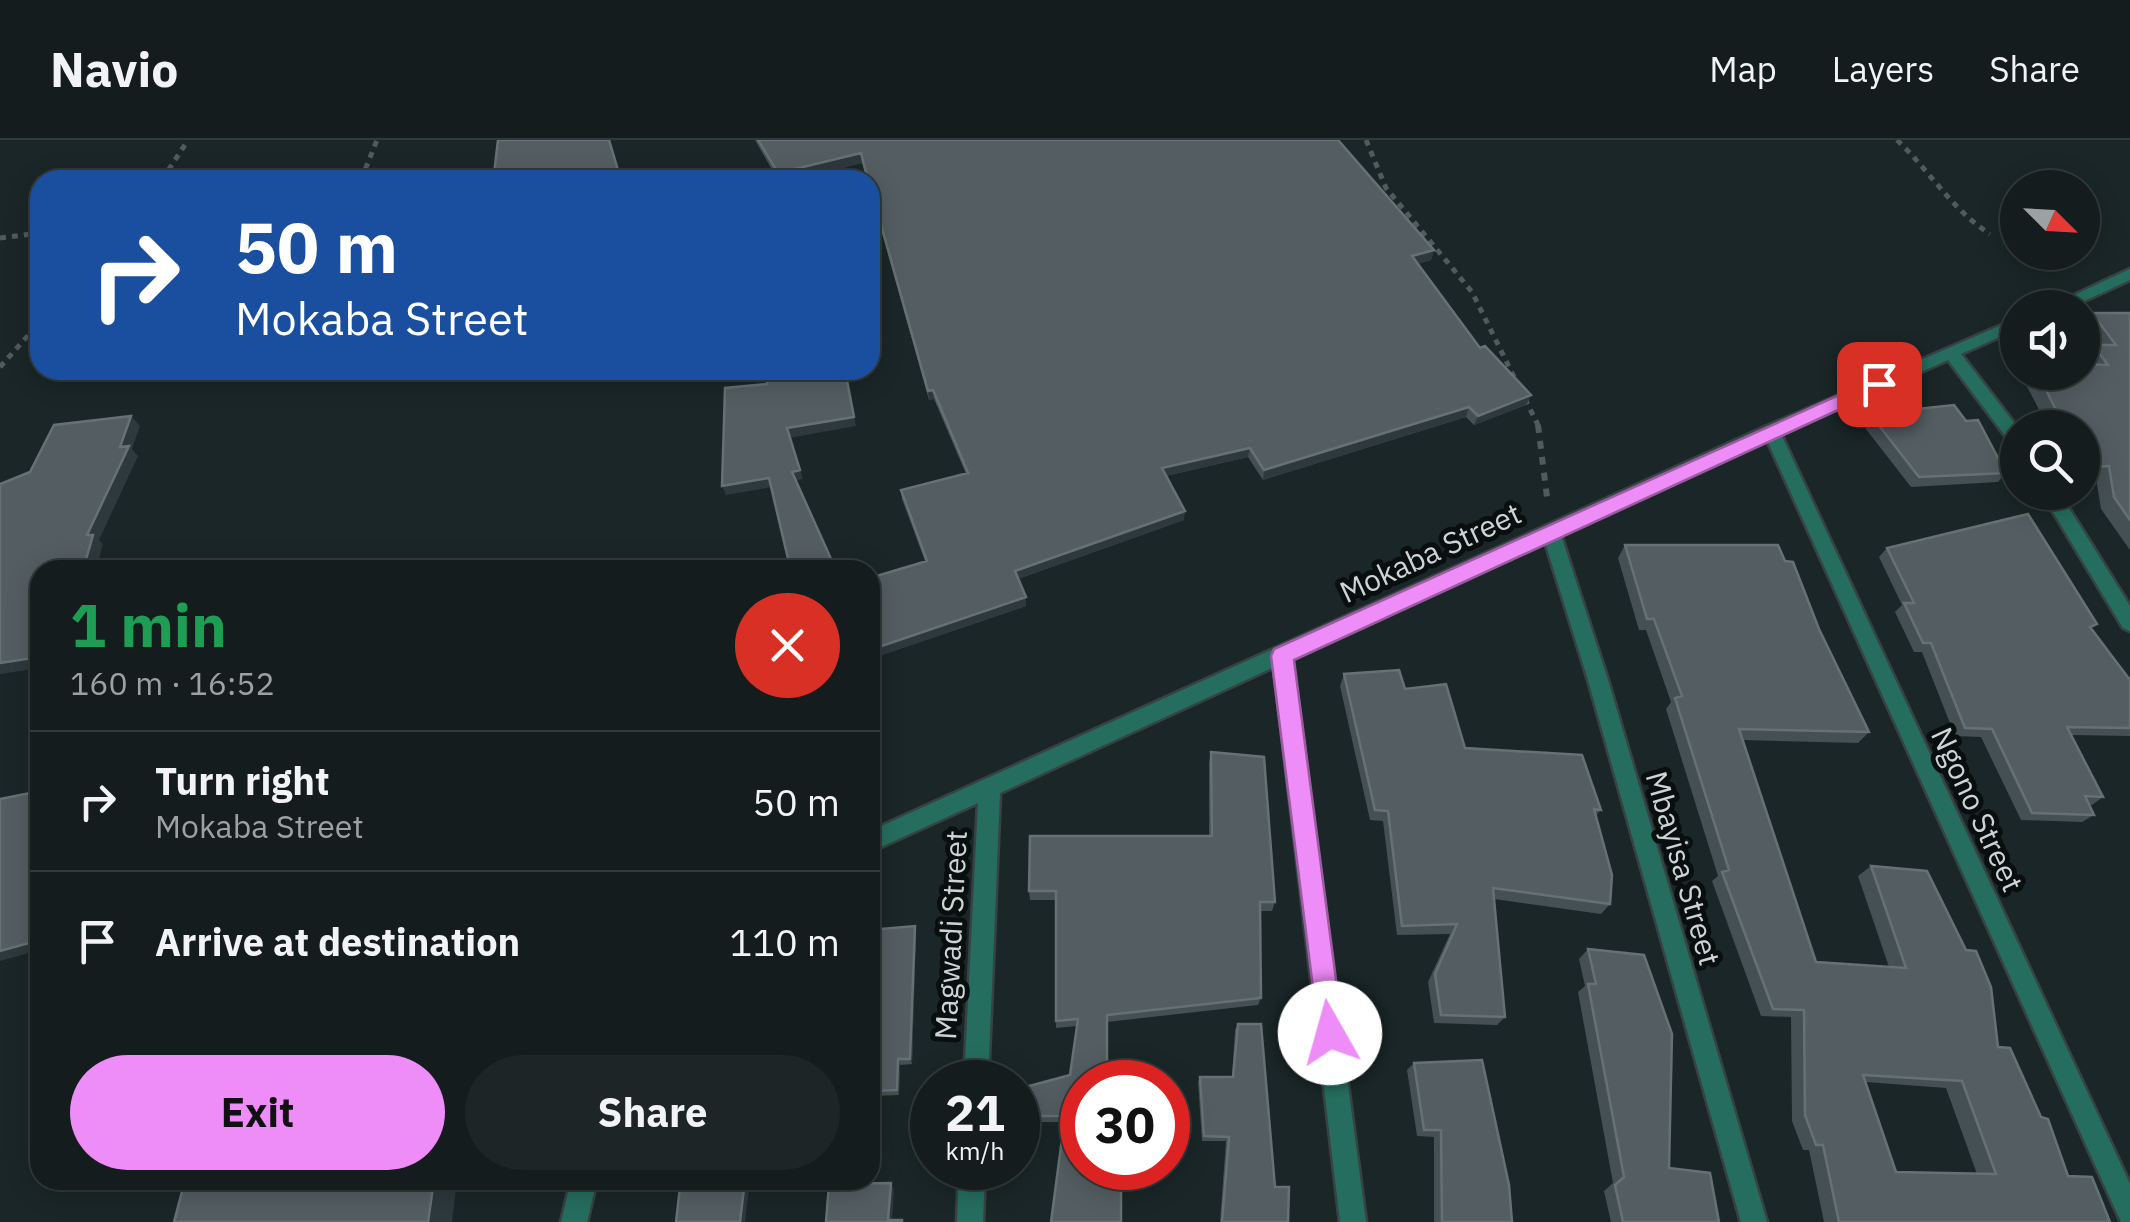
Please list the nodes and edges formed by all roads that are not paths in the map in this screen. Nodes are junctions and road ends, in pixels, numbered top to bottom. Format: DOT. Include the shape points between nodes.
graph roads {
  1 [pos="2128,279"];
  2 [pos="2100,290"];
  3 [pos="2000,331"];
  4 [pos="1951,352"];
  5 [pos="2000,418"];
  6 [pos="1771,431"];
  7 [pos="2061,510"];
  8 [pos="1551,532"];
  9 [pos="2130,622"];
  10 [pos="1282,656"];
  11 [pos="989,790"];
  12 [pos="880,838"];
  13 [pos="977,1060"];
  14 [pos="582,1190"];
  15 [pos="971,1190"];
  16 [pos="2130,1212"];
  17 [pos="574,1222"];
  18 [pos="970,1222"];
  19 [pos="1353,1222"];
  20 [pos="1754,1222"];
  1 -- 2 [label="street"];
  3 -- 4 [label="street, Mokaba Street"];
  4 -- 5 [label="street"];
  4 -- 6 [label="street, Mokaba Street"];
  6 -- 8 [label="street, Mokaba Street"];
  6 -- 16 [label="street, Ngono Street"];
  7 -- 9 [label="street"];
  8 -- 10 [label="street, Mokaba Street"];
  8 -- 20 [label="street, Mbayisa Street"];
  10 -- 11 [label="street, Mokaba Street"];
  10 -- 19 [label="street"];
  11 -- 12 [label="street, Mokaba Street"];
  11 -- 13 [label="street, Magwadi Street"];
  14 -- 17 [label="street"];
  15 -- 18 [label="street"];
}
